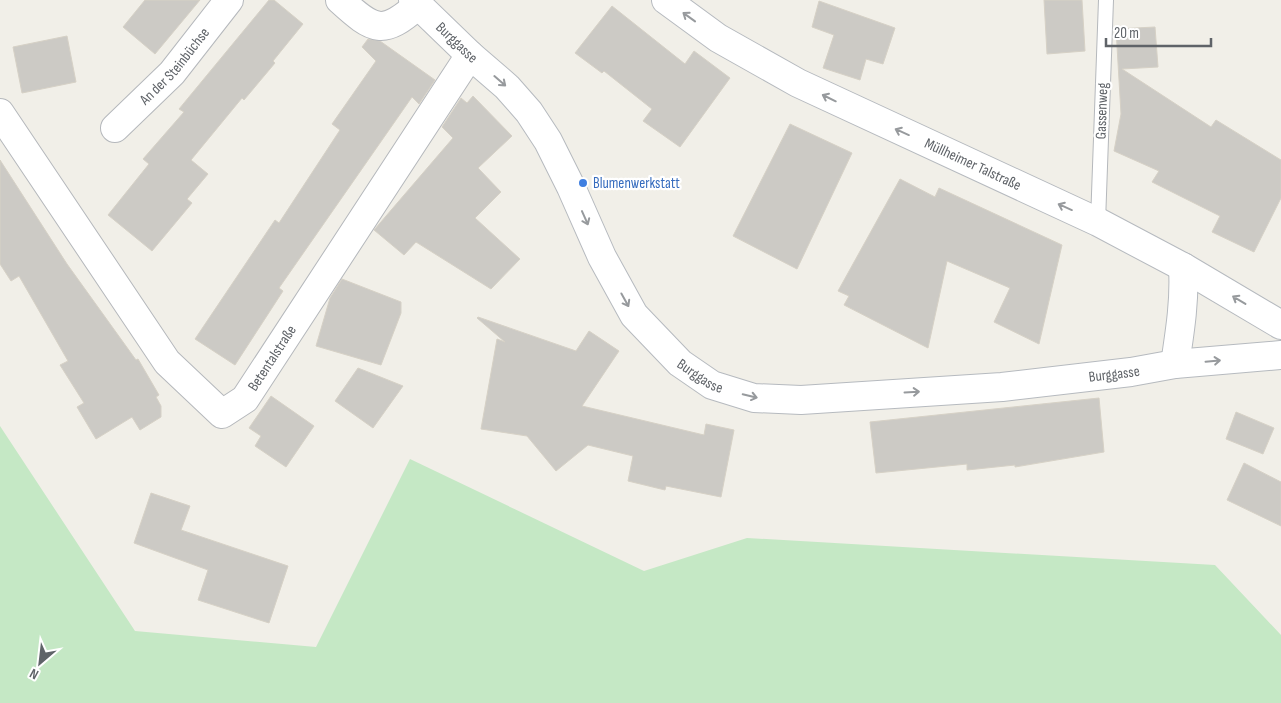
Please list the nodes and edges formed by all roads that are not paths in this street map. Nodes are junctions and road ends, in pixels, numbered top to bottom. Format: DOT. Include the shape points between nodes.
graph roads {
  1 [pos="229,0"];
  2 [pos="340,0"];
  3 [pos="666,0"];
  4 [pos="1106,0"];
  5 [pos="415,2"];
  6 [pos="470,55"];
  7 [pos="0,113"];
  8 [pos="116,128"];
  9 [pos="1098,222"];
  10 [pos="1183,267"];
  11 [pos="1281,325"];
  12 [pos="1281,356"];
  13 [pos="1174,364"];
  1 -- 8 [label="main road, An der Steinbüchse" via="172,73"];
  2 -- 5 [label="main road" via="369,23 383,26 392,24"];
  9 -- 3 [label="main road, Müllheimer Talstraße, one-way" via="798,83 718,38"];
  4 -- 9 [label="lane, Gassenweg"];
  5 -- 6 [label="main road, Burggasse"];
  6 -- 7 [label="main road, Betentalstraße" via="245,399 222,414 167,362"];
  6 -- 13 [label="main road, Burggasse, one-way" via="507,87 548,141 602,258 634,315 680,363 712,385 754,398 801,400 1002,387"];
  9 -- 10 [label="main road, Müllheimer Talstraße"];
  11 -- 10 [label="main road, Müllheimer Talstraße, one-way"];
  10 -- 13 [label="main road" via="1183,318"];
  13 -- 12 [label="main road, Burggasse, one-way"];
}
